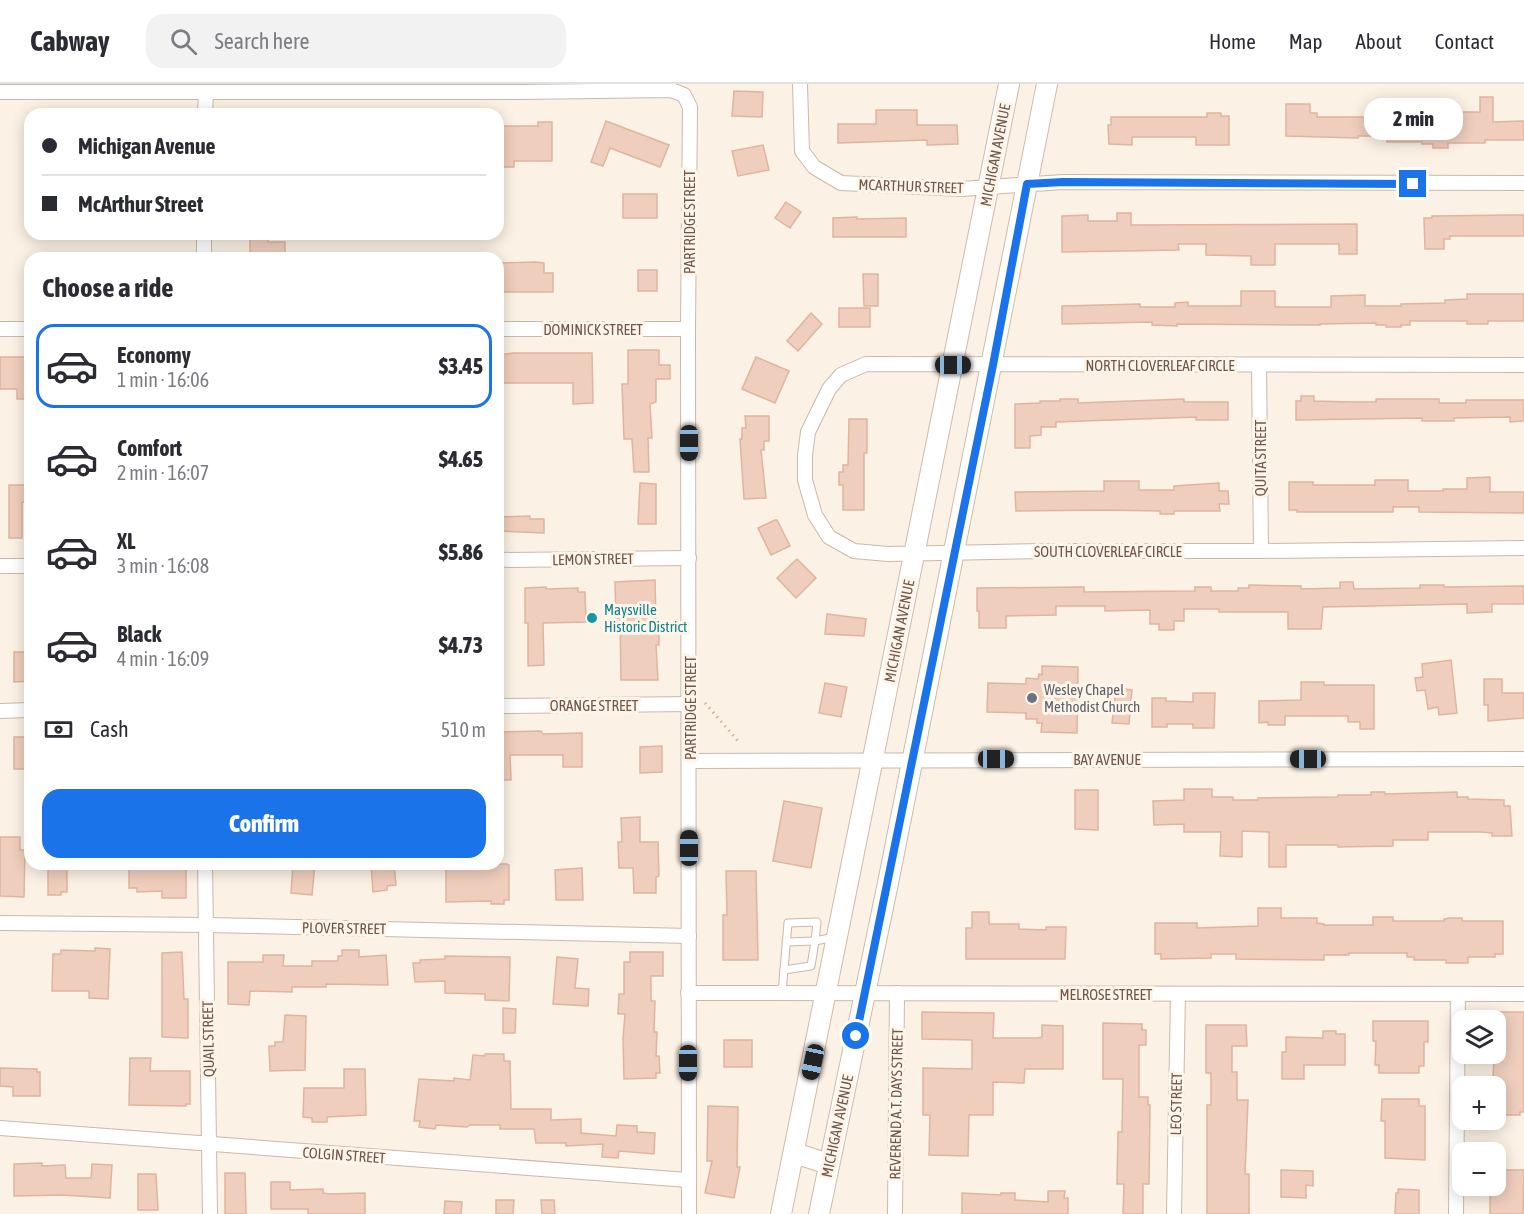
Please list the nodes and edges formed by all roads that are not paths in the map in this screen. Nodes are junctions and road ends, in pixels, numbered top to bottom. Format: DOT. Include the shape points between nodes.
graph roads {
  1 [pos="1009,84"];
  2 [pos="1047,84"];
  3 [pos="800,88"];
  4 [pos="0,92"];
  5 [pos="206,92"];
  6 [pos="205,108"];
  7 [pos="1524,183"];
  8 [pos="1027,184"];
  9 [pos="989,187"];
  10 [pos="24,329"];
  11 [pos="504,329"];
  12 [pos="688,329"];
  13 [pos="0,330"];
  14 [pos="953,365"];
  15 [pos="993,365"];
  16 [pos="1259,365"];
  17 [pos="1524,365"];
  18 [pos="818,411"];
  19 [pos="1524,548"];
  20 [pos="1261,551"];
  21 [pos="954,552"];
  22 [pos="915,553"];
  23 [pos="689,558"];
  24 [pos="504,560"];
  25 [pos="0,566"];
  26 [pos="24,566"];
  27 [pos="690,704"];
  28 [pos="504,706"];
  29 [pos="24,710"];
  30 [pos="0,711"];
  31 [pos="873,759"];
  32 [pos="913,759"];
  33 [pos="1524,759"];
  34 [pos="690,761"];
  35 [pos="205,870"];
  36 [pos="0,922"];
  37 [pos="207,925"];
  38 [pos="689,936"];
  39 [pos="837,937"];
  40 [pos="815,941"];
  41 [pos="786,942"];
  42 [pos="784,970"];
  43 [pos="688,993"];
  44 [pos="782,993"];
  45 [pos="827,993"];
  46 [pos="866,993"];
  47 [pos="897,993"];
  48 [pos="1178,994"];
  49 [pos="1458,994"];
  50 [pos="1524,994"];
  51 [pos="0,1128"];
  52 [pos="210,1145"];
  53 [pos="794,1153"];
  54 [pos="829,1164"];
  55 [pos="688,1180"];
  56 [pos="210,1214"];
  57 [pos="689,1214"];
  58 [pos="781,1214"];
  59 [pos="819,1214"];
  60 [pos="895,1214"];
  61 [pos="1174,1214"];
  62 [pos="1456,1214"];
  1 -- 9 [label="main road, MICHIGAN AVENUE"];
  2 -- 8 [label="main road, MICHIGAN AVENUE"];
  3 -- 9 [label="street, MCARTHUR STREET" via="802,151 814,167 840,183"];
  4 -- 5 [label="street"];
  5 -- 6 [label="street"];
  5 -- 12 [label="street, PARTRIDGE STREET" via="672,90 684,95 690,107"];
  7 -- 8 [label="street, MCARTHUR STREET"];
  8 -- 9 [label="street, MCARTHUR STREET"];
  8 -- 15 [label="main road, MICHIGAN AVENUE"];
  9 -- 14 [label="main road, MICHIGAN AVENUE"];
  10 -- 13 [label="street"];
  11 -- 12 [label="street, DOMINICK STREET"];
  12 -- 23 [label="street, PARTRIDGE STREET"];
  14 -- 15 [label="street, NORTH CLOVERLEAF CIRCLE"];
  14 -- 18 [label="street, NORTH CLOVERLEAF CIRCLE" via="866,364 841,375"];
  14 -- 22 [label="main road, MICHIGAN AVENUE"];
  15 -- 16 [label="street, NORTH CLOVERLEAF CIRCLE"];
  15 -- 21 [label="main road, MICHIGAN AVENUE"];
  16 -- 17 [label="street, NORTH CLOVERLEAF CIRCLE"];
  16 -- 20 [label="street, QUITA STREET"];
  18 -- 22 [label="street, SOUTH CLOVERLEAF CIRCLE" via="808,432 806,480 815,515 830,537 854,551"];
  19 -- 20 [label="street, SOUTH CLOVERLEAF CIRCLE"];
  20 -- 21 [label="street, SOUTH CLOVERLEAF CIRCLE"];
  21 -- 22 [label="street, SOUTH CLOVERLEAF CIRCLE"];
  21 -- 32 [label="main road, MICHIGAN AVENUE"];
  22 -- 31 [label="main road, MICHIGAN AVENUE"];
  23 -- 24 [label="street, LEMON STREET"];
  23 -- 27 [label="street, PARTRIDGE STREET"];
  25 -- 26 [label="street"];
  27 -- 28 [label="street, ORANGE STREET"];
  27 -- 34 [label="street, PARTRIDGE STREET"];
  29 -- 30 [label="street"];
  31 -- 32 [label="street, BAY AVENUE"];
  31 -- 34 [label="street, BAY AVENUE"];
  31 -- 39 [label="main road, MICHIGAN AVENUE"];
  32 -- 33 [label="street, BAY AVENUE"];
  32 -- 46 [label="main road, MICHIGAN AVENUE"];
  34 -- 38 [label="street, PARTRIDGE STREET"];
  35 -- 37 [label="street, QUAIL STREET"];
  36 -- 37 [label="street, PLOVER STREET"];
  37 -- 38 [label="street, PLOVER STREET"];
  37 -- 52 [label="street, QUAIL STREET"];
  38 -- 43 [label="street, PARTRIDGE STREET"];
  39 -- 40 [label="lane"];
  39 -- 45 [label="main road, MICHIGAN AVENUE"];
  40 -- 41 [label="lane"];
  40 -- 41 [label="lane" via="816,922 788,923"];
  40 -- 42 [label="lane" via="811,966"];
  41 -- 42 [label="lane"];
  42 -- 44 [label="lane"];
  43 -- 44 [label="street, MELROSE STREET"];
  43 -- 55 [label="street, PARTRIDGE STREET"];
  44 -- 45 [label="street, MELROSE STREET"];
  45 -- 46 [label="street, MELROSE STREET"];
  45 -- 53 [label="main road, MICHIGAN AVENUE"];
  46 -- 47 [label="street, MELROSE STREET"];
  46 -- 54 [label="main road, MICHIGAN AVENUE"];
  47 -- 48 [label="street, MELROSE STREET"];
  47 -- 60 [label="street, REVEREND A.T. DAYS STREET"];
  48 -- 49 [label="street, MELROSE STREET"];
  48 -- 61 [label="street, LEO STREET"];
  49 -- 50 [label="street, MELROSE STREET"];
  49 -- 62 [label="street"];
  51 -- 52 [label="street, COLGIN STREET"];
  52 -- 55 [label="street, COLGIN STREET"];
  52 -- 56 [label="street, QUAIL STREET"];
  53 -- 54 [label="main road"];
  53 -- 58 [label="main road, MICHIGAN AVENUE"];
  54 -- 59 [label="main road, MICHIGAN AVENUE"];
  55 -- 57 [label="street, PARTRIDGE STREET"];
}
